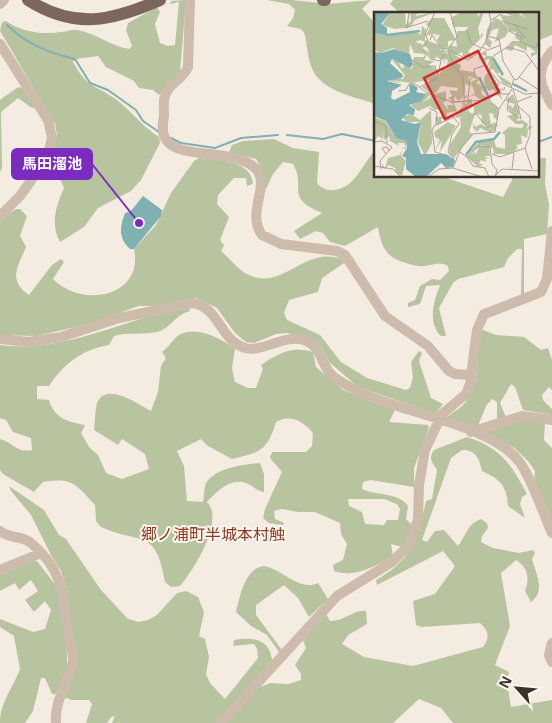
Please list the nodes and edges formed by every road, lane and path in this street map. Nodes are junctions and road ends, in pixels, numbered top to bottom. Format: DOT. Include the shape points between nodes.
graph roads {
  1 [pos="4,0"];
  2 [pos="28,0"];
  3 [pos="160,0"];
  4 [pos="190,0"];
  5 [pos="0,4"];
  6 [pos="0,44"];
  7 [pos="552,51"];
  8 [pos="552,104"];
  9 [pos="0,216"];
  10 [pos="552,231"];
  11 [pos="0,340"];
  12 [pos="471,374"];
  13 [pos="439,420"];
  14 [pos="552,420"];
  15 [pos="472,432"];
  16 [pos="0,531"];
  17 [pos="552,533"];
  18 [pos="41,553"];
  19 [pos="0,570"];
  20 [pos="552,644"];
  21 [pos="552,662"];
  22 [pos="56,723"];
  23 [pos="221,723"];
  1 -- 5 [label="street"];
  2 -- 3 [label="main road" via="57,14 92,20 130,14"];
  4 -- 12 [label="street" via="188,67 165,96 163,132 168,143 179,149 236,158 252,164 260,179 255,220 262,235 281,244 337,251 345,255 385,316 428,346 449,371"];
  6 -- 9 [label="street" via="46,115 52,138 47,158 20,196"];
  7 -- 8 [label="street" via="542,65 541,86"];
  10 -- 12 [label="street" via="544,288 537,294 484,314 477,330"];
  11 -- 13 [label="street" via="28,342 61,338 119,318 187,303 198,304 212,313 232,340 244,348 257,348 289,339 304,340 316,348 328,371 352,388"];
  12 -- 13 [label="street" via="466,394"];
  13 -- 15 [label="street"];
  13 -- 23 [label="street" via="420,466 418,520 409,545 392,562 337,596"];
  14 -- 15 [label="street" via="522,416"];
  15 -- 17 [label="street" via="500,445 521,465"];
  16 -- 18 [label="street" via="29,541"];
  18 -- 19 [label="street"];
  18 -- 22 [label="street" via="61,586 74,659 59,698"];
  20 -- 21 [label="street" via="549,655"];
}
